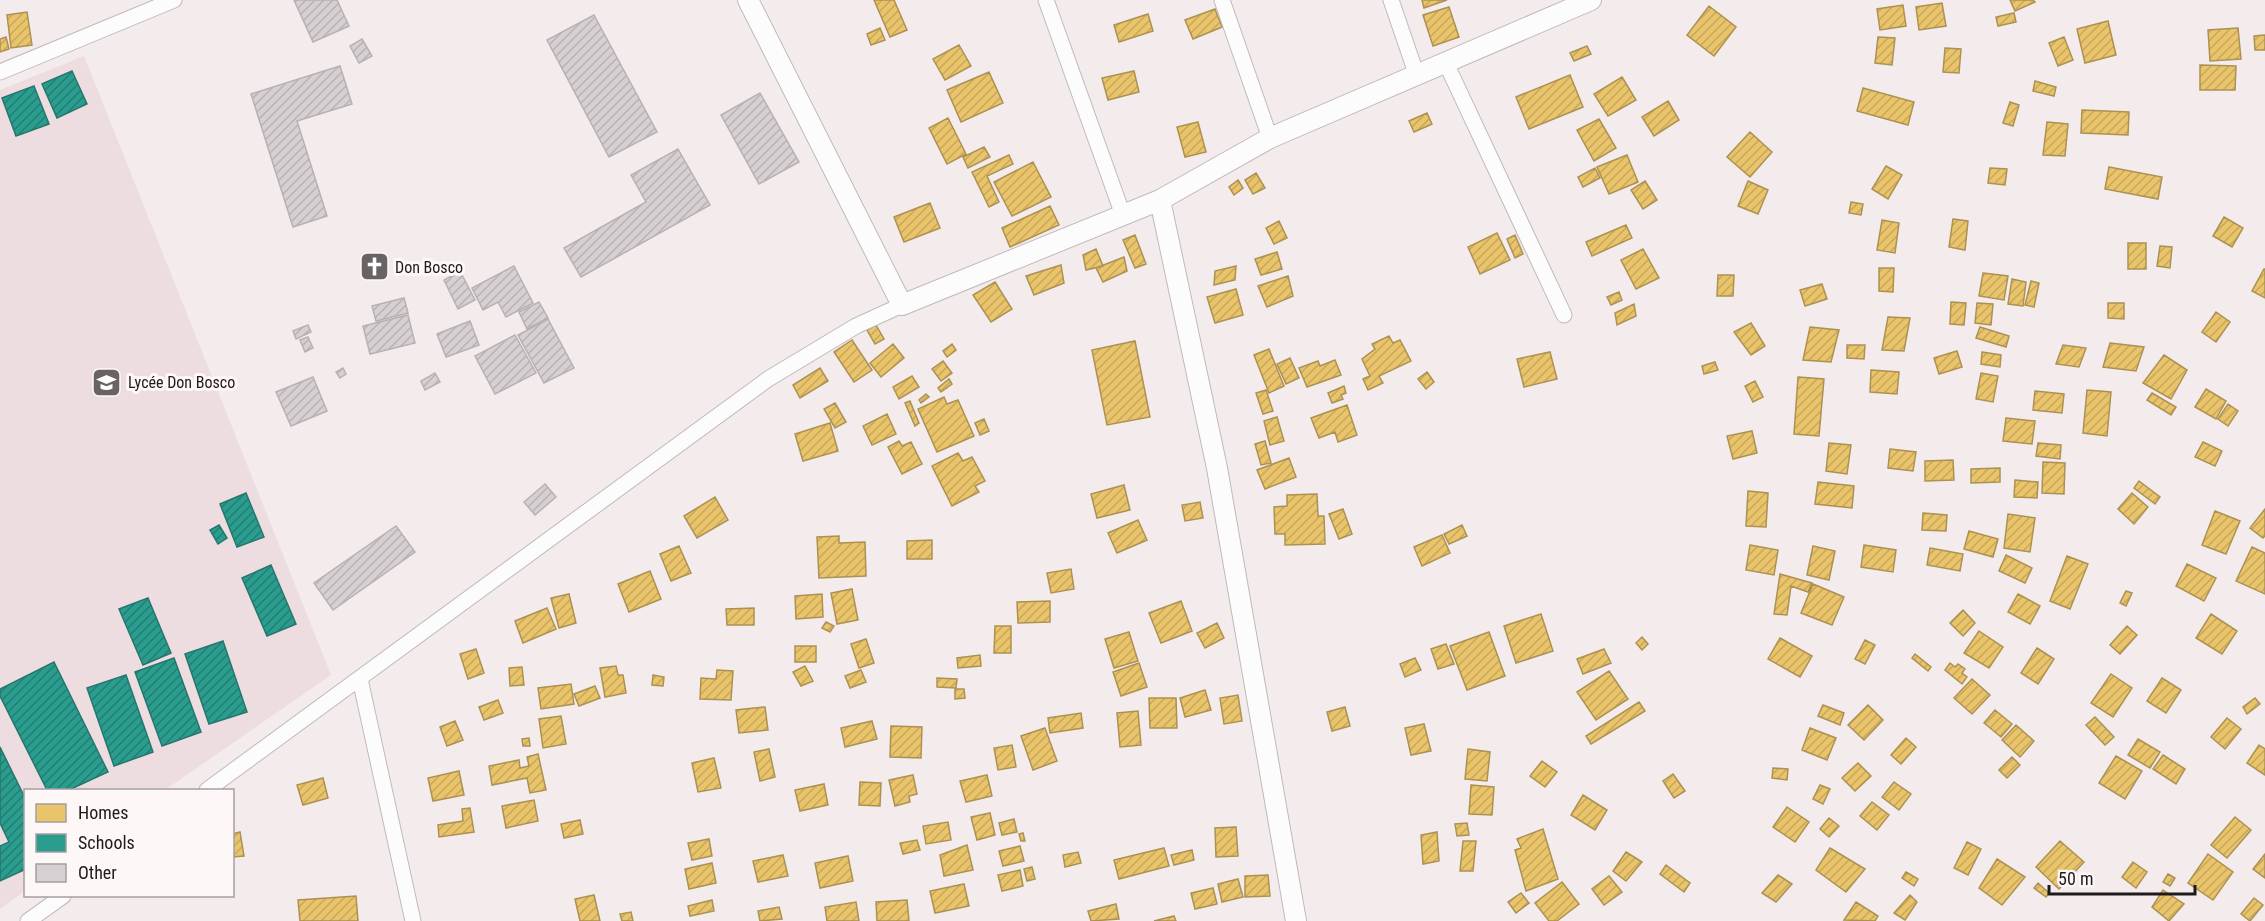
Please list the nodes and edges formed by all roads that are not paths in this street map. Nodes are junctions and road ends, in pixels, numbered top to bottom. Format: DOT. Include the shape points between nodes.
graph roads {
  1 [pos="174,0"];
  2 [pos="748,0"];
  3 [pos="1046,0"];
  4 [pos="1222,0"];
  5 [pos="1391,0"];
  6 [pos="1579,3"];
  7 [pos="1445,61"];
  8 [pos="0,72"];
  9 [pos="1416,73"];
  10 [pos="1269,138"];
  11 [pos="1160,200"];
  12 [pos="1123,215"];
  13 [pos="902,305"];
  14 [pos="1564,315"];
  15 [pos="360,679"];
  16 [pos="208,789"];
  17 [pos="62,897"];
  18 [pos="28,921"];
  19 [pos="413,921"];
  20 [pos="1296,921"];
  1 -- 8 [label="street"];
  2 -- 13 [label="street"];
  3 -- 12 [label="street"];
  4 -- 10 [label="street"];
  5 -- 9 [label="street"];
  6 -- 7 [label="street"];
  7 -- 9 [label="street"];
  7 -- 14 [label="street"];
  9 -- 10 [label="street"];
  10 -- 11 [label="street"];
  11 -- 12 [label="street"];
  11 -- 20 [label="street" via="1217,468"];
  12 -- 13 [label="street"];
  13 -- 15 [label="street" via="856,326 768,379"];
  15 -- 16 [label="street"];
  15 -- 19 [label="street"];
  17 -- 18 [label="street"];
}
